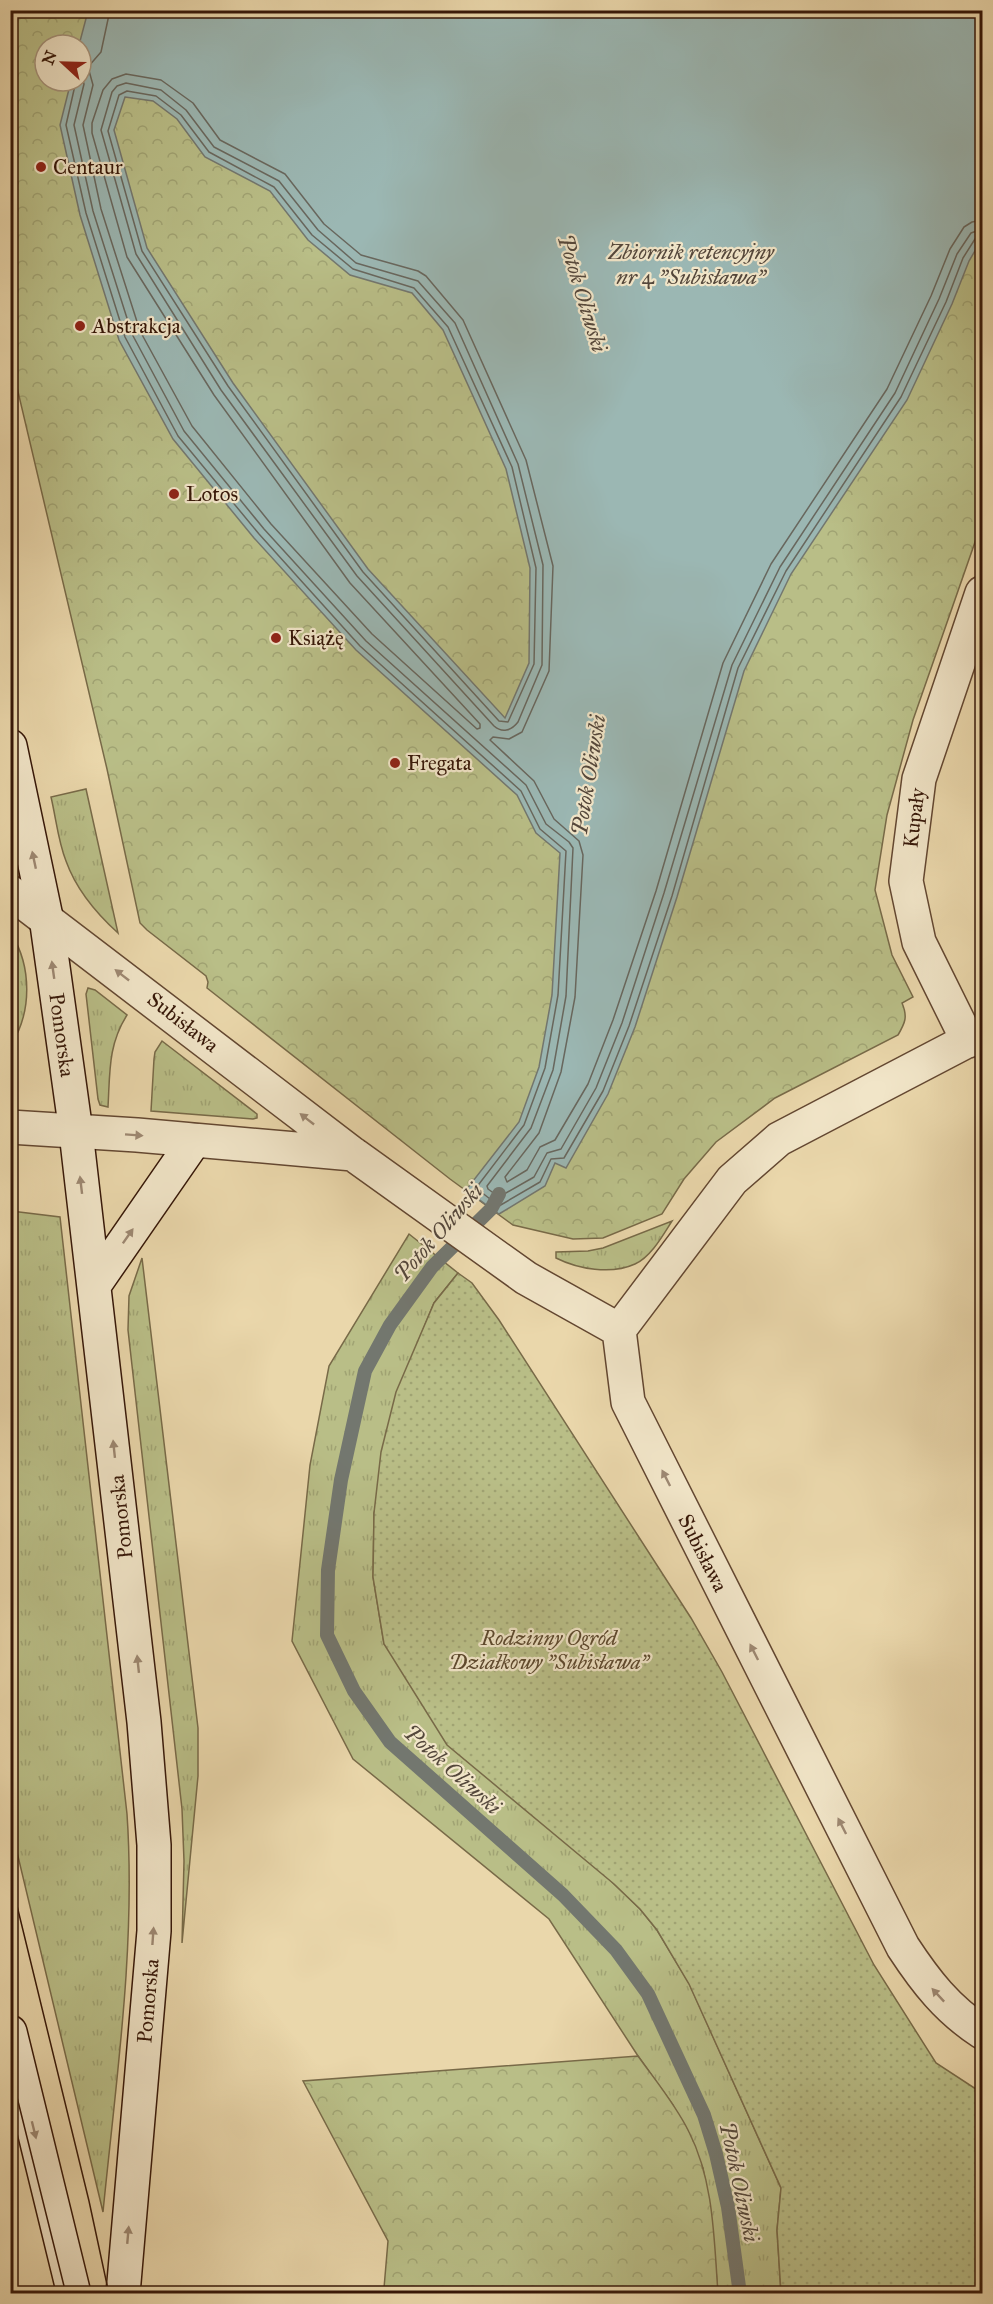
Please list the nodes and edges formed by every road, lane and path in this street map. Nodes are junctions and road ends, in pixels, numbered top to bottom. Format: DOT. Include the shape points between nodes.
graph roads {
  1 [pos="982,593"];
  2 [pos="10,746"];
  3 [pos="10,891"];
  4 [pos="46,917"];
  5 [pos="975,1037"];
  6 [pos="10,1127"];
  7 [pos="76,1132"];
  8 [pos="194,1141"];
  9 [pos="353,1154"];
  10 [pos="95,1284"];
  11 [pos="618,1330"];
  12 [pos="10,2032"];
  13 [pos="982,2032"];
  14 [pos="75,2294"];
  15 [pos="123,2294"];
  1 -- 5 [label="street, Kupały" via="919,779 906,882 919,942"];
  4 -- 2 [label="street, Pomorska, one-way"];
  3 -- 4 [label="street, Subisława"];
  7 -- 4 [label="street, Pomorska, one-way"];
  9 -- 4 [label="street, Subisława, one-way"];
  5 -- 11 [label="street" via="779,1139 732,1180"];
  6 -- 7 [label="street, Subisława"];
  7 -- 8 [label="street, Subisława, one-way"];
  10 -- 7 [label="street, Pomorska, one-way"];
  8 -- 9 [label="street, Subisława"];
  10 -- 8 [label="street, one-way"];
  9 -- 11 [label="street, Subisława" via="526,1278"];
  15 -- 10 [label="street, Pomorska, one-way" via="154,1931 154,1845"];
  13 -- 11 [label="street, Subisława, one-way" via="960,2018 927,1982 903,1947 627,1402"];
  12 -- 14 [label="street, one-way"];
}
